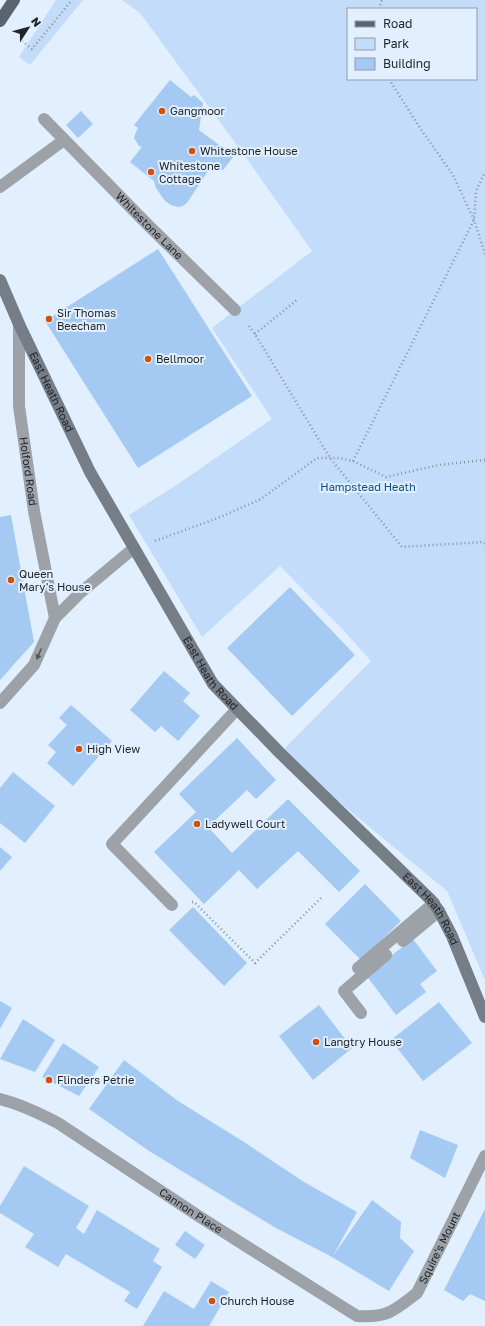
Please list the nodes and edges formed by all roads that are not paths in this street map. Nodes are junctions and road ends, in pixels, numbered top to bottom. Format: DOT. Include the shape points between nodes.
graph roads {
  1 [pos="14,0"];
  2 [pos="0,21"];
  3 [pos="44,119"];
  4 [pos="64,140"];
  5 [pos="0,187"];
  6 [pos="0,280"];
  7 [pos="235,310"];
  8 [pos="18,324"];
  9 [pos="134,548"];
  10 [pos="55,618"];
  11 [pos="0,703"];
  12 [pos="238,709"];
  13 [pos="172,905"];
  14 [pos="436,907"];
  15 [pos="403,941"];
  16 [pos="386,955"];
  17 [pos="358,968"];
  18 [pos="361,1013"];
  19 [pos="485,1017"];
  20 [pos="0,1099"];
  21 [pos="485,1156"];
  22 [pos="383,1321"];
  1 -- 2 [label="main road"];
  3 -- 4 [label="street, Whitestone Lane"];
  4 -- 5 [label="street"];
  4 -- 7 [label="street, Whitestone Lane"];
  6 -- 8 [label="street, East Heath Road"];
  8 -- 9 [label="street, East Heath Road" via="90,472"];
  8 -- 10 [label="street, Holford Road" via="19,406 34,511"];
  9 -- 10 [label="street" via="80,593"];
  9 -- 12 [label="street, East Heath Road" via="213,684"];
  10 -- 11 [label="street, one-way" via="34,665"];
  12 -- 13 [label="street" via="112,844"];
  12 -- 14 [label="street, East Heath Road"];
  14 -- 15 [label="street"];
  14 -- 17 [label="street"];
  14 -- 19 [label="street, East Heath Road" via="452,936"];
  16 -- 18 [label="street" via="344,991"];
  20 -- 22 [label="street, Cannon Place" via="58,1123 357,1316 375,1317"];
  21 -- 22 [label="street, Squire's Mount" via="417,1293"];
}
